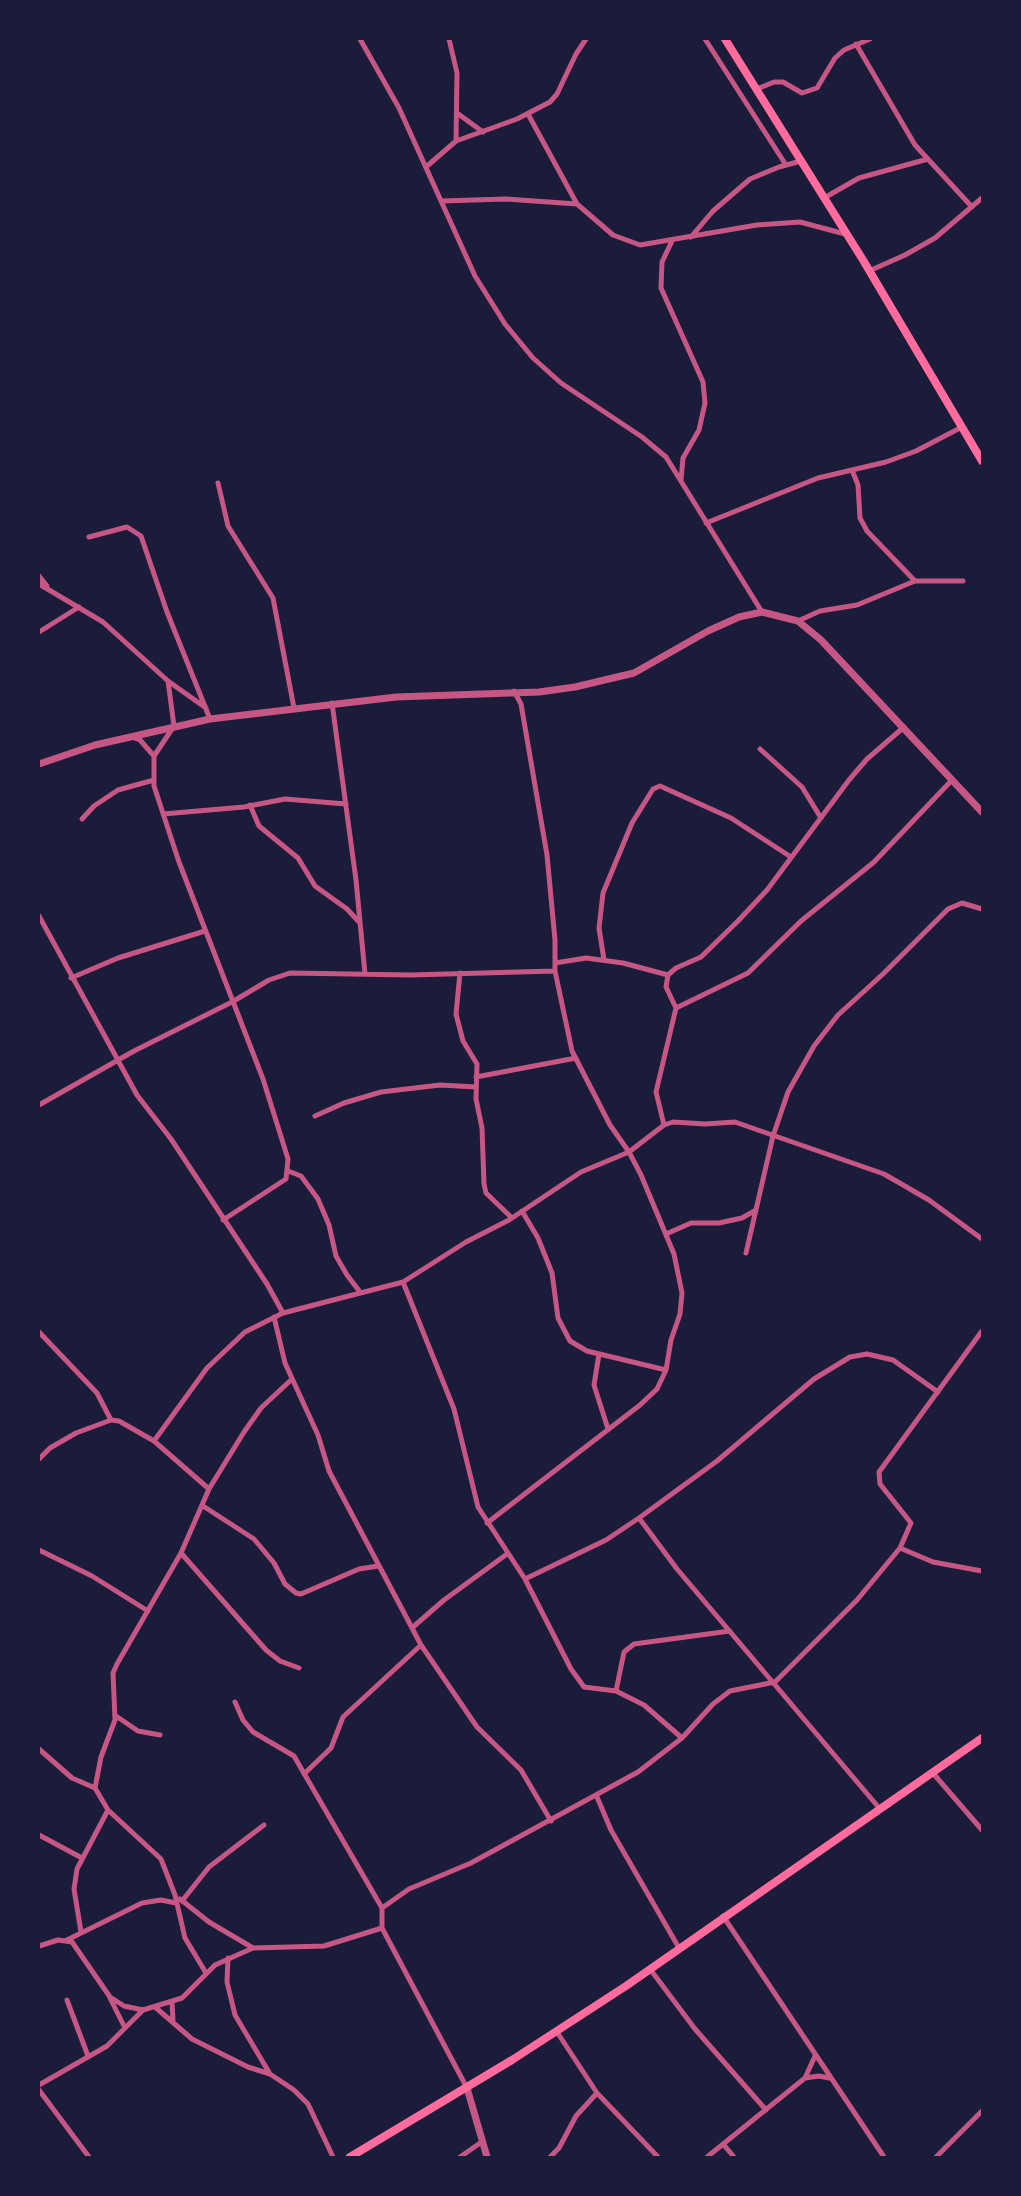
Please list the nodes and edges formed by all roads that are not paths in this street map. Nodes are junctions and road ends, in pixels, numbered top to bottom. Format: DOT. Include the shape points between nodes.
graph roads {
  1 [pos="360,39"];
  2 [pos="449,39"];
  3 [pos="586,39"];
  4 [pos="705,39"];
  5 [pos="725,39"];
  6 [pos="870,39"];
  7 [pos="856,44"];
  8 [pos="757,89"];
  9 [pos="457,113"];
  10 [pos="528,114"];
  11 [pos="483,132"];
  12 [pos="456,141"];
  13 [pos="928,159"];
  14 [pos="801,161"];
  15 [pos="786,165"];
  16 [pos="426,166"];
  17 [pos="824,198"];
  18 [pos="982,198"];
  19 [pos="441,201"];
  20 [pos="577,204"];
  21 [pos="972,207"];
  22 [pos="847,234"];
  23 [pos="691,237"];
  24 [pos="672,241"];
  25 [pos="869,271"];
  26 [pos="962,427"];
  27 [pos="982,461"];
  28 [pos="852,470"];
  29 [pos="681,481"];
  30 [pos="218,483"];
  31 [pos="706,523"];
  32 [pos="89,537"];
  33 [pos="39,576"];
  34 [pos="915,581"];
  35 [pos="963,581"];
  36 [pos="39,584"];
  37 [pos="48,587"];
  38 [pos="79,607"];
  39 [pos="762,612"];
  40 [pos="798,621"];
  41 [pos="39,632"];
  42 [pos="168,681"];
  43 [pos="514,691"];
  44 [pos="332,703"];
  45 [pos="206,708"];
  46 [pos="294,708"];
  47 [pos="210,719"];
  48 [pos="174,726"];
  49 [pos="904,727"];
  50 [pos="131,736"];
  51 [pos="760,749"];
  52 [pos="154,756"];
  53 [pos="39,764"];
  54 [pos="154,780"];
  55 [pos="952,780"];
  56 [pos="346,804"];
  57 [pos="814,804"];
  58 [pos="830,804"];
  59 [pos="250,805"];
  60 [pos="982,812"];
  61 [pos="163,814"];
  62 [pos="821,818"];
  63 [pos="82,819"];
  64 [pos="791,857"];
  65 [pos="982,909"];
  66 [pos="39,916"];
  67 [pos="360,923"];
  68 [pos="205,931"];
  69 [pos="604,960"];
  70 [pos="555,963"];
  71 [pos="555,972"];
  72 [pos="460,973"];
  73 [pos="365,974"];
  74 [pos="668,975"];
  75 [pos="71,978"];
  76 [pos="232,1002"];
  77 [pos="675,1008"];
  78 [pos="576,1059"];
  79 [pos="117,1060"];
  80 [pos="476,1077"];
  81 [pos="476,1087"];
  82 [pos="39,1105"];
  83 [pos="315,1116"];
  84 [pos="664,1125"];
  85 [pos="773,1136"];
  86 [pos="629,1152"];
  87 [pos="288,1171"];
  88 [pos="522,1210"];
  89 [pos="756,1210"];
  90 [pos="512,1218"];
  91 [pos="223,1220"];
  92 [pos="666,1234"];
  93 [pos="982,1239"];
  94 [pos="746,1252"];
  95 [pos="403,1282"];
  96 [pos="360,1292"];
  97 [pos="283,1313"];
  98 [pos="274,1317"];
  99 [pos="982,1330"];
  100 [pos="39,1332"];
  101 [pos="599,1354"];
  102 [pos="666,1370"];
  103 [pos="292,1378"];
  104 [pos="938,1392"];
  105 [pos="111,1420"];
  106 [pos="608,1429"];
  107 [pos="154,1442"];
  108 [pos="39,1459"];
  109 [pos="209,1490"];
  110 [pos="203,1506"];
  111 [pos="639,1518"];
  112 [pos="487,1523"];
  113 [pos="900,1548"];
  114 [pos="39,1550"];
  115 [pos="181,1553"];
  116 [pos="507,1554"];
  117 [pos="378,1566"];
  118 [pos="982,1572"];
  119 [pos="525,1579"];
  120 [pos="148,1611"];
  121 [pos="413,1627"];
  122 [pos="730,1631"];
  123 [pos="421,1645"];
  124 [pos="299,1668"];
  125 [pos="775,1682"];
  126 [pos="616,1691"];
  127 [pos="235,1702"];
  128 [pos="116,1716"];
  129 [pos="160,1735"];
  130 [pos="682,1738"];
  131 [pos="982,1738"];
  132 [pos="39,1749"];
  133 [pos="932,1772"];
  134 [pos="304,1774"];
  135 [pos="95,1788"];
  136 [pos="597,1797"];
  137 [pos="880,1809"];
  138 [pos="108,1810"];
  139 [pos="551,1821"];
  140 [pos="264,1825"];
  141 [pos="982,1830"];
  142 [pos="39,1835"];
  143 [pos="82,1858"];
  144 [pos="179,1902"];
  145 [pos="382,1908"];
  146 [pos="723,1917"];
  147 [pos="382,1928"];
  148 [pos="81,1932"];
  149 [pos="67,1940"];
  150 [pos="39,1946"];
  151 [pos="253,1948"];
  152 [pos="679,1948"];
  153 [pos="228,1958"];
  154 [pos="650,1969"];
  155 [pos="206,1973"];
  156 [pos="110,1997"];
  157 [pos="67,2000"];
  158 [pos="172,2002"];
  159 [pos="155,2007"];
  160 [pos="144,2010"];
  161 [pos="173,2021"];
  162 [pos="125,2028"];
  163 [pos="556,2032"];
  164 [pos="88,2056"];
  165 [pos="815,2056"];
  166 [pos="270,2074"];
  167 [pos="805,2078"];
  168 [pos="831,2079"];
  169 [pos="39,2085"];
  170 [pos="466,2088"];
  171 [pos="39,2090"];
  172 [pos="597,2093"];
  173 [pos="766,2110"];
  174 [pos="982,2111"];
  175 [pos="483,2141"];
  176 [pos="723,2144"];
  177 [pos="89,2157"];
  178 [pos="333,2157"];
  179 [pos="350,2157"];
  180 [pos="460,2157"];
  181 [pos="488,2157"];
  182 [pos="550,2157"];
  183 [pos="658,2157"];
  184 [pos="707,2157"];
  185 [pos="734,2157"];
  186 [pos="885,2157"];
  187 [pos="936,2157"];
  1 -- 16 [label="street" via="385,80"];
  2 -- 9 [label="street" via="457,73"];
  3 -- 10 [label="street" via="557,94"];
  4 -- 15 [label="street"];
  5 -- 8 [label="main road"];
  6 -- 7 [label="street"];
  7 -- 8 [label="street" via="830,63 817,88 802,93 783,82 774,82"];
  7 -- 13 [label="street" via="915,145"];
  8 -- 14 [label="main road"];
  9 -- 11 [label="street"];
  9 -- 12 [label="street"];
  10 -- 11 [label="street"];
  10 -- 20 [label="street"];
  11 -- 12 [label="street"];
  12 -- 16 [label="street"];
  13 -- 17 [label="street" via="859,178"];
  13 -- 21 [label="street"];
  14 -- 15 [label="street"];
  14 -- 17 [label="main road"];
  15 -- 23 [label="street" via="750,179 730,194"];
  16 -- 19 [label="street"];
  17 -- 22 [label="main road"];
  18 -- 21 [label="street"];
  19 -- 20 [label="street" via="506,199"];
  19 -- 29 [label="street" via="489,302 533,358 584,401 642,437 666,458"];
  20 -- 24 [label="street" via="613,235 628,242"];
  21 -- 25 [label="street" via="935,238"];
  22 -- 23 [label="street" via="800,222"];
  22 -- 25 [label="main road"];
  23 -- 24 [label="street"];
  24 -- 29 [label="street" via="662,262 661,288 703,382 705,403 699,430 680,467"];
  25 -- 26 [label="main road"];
  26 -- 27 [label="main road"];
  26 -- 28 [label="street" via="916,450"];
  28 -- 31 [label="street" via="818,478"];
  28 -- 34 [label="street" via="858,485 860,518 867,531"];
  29 -- 31 [label="street"];
  30 -- 46 [label="street" via="228,526 273,598"];
  31 -- 39 [label="street"];
  32 -- 45 [label="street" via="127,528 141,536"];
  33 -- 37 [label="street"];
  34 -- 35 [label="street"];
  34 -- 40 [label="street" via="857,605 820,611"];
  36 -- 37 [label="street"];
  37 -- 38 [label="street"];
  38 -- 41 [label="street"];
  38 -- 42 [label="street" via="125,640"];
  39 -- 40 [label="street"];
  39 -- 43 [label="street" via="708,631 634,673 575,687"];
  40 -- 49 [label="street"];
  42 -- 45 [label="street"];
  42 -- 48 [label="street"];
  43 -- 44 [label="street"];
  43 -- 70 [label="street" via="521,704 547,855"];
  44 -- 46 [label="street"];
  44 -- 56 [label="street"];
  45 -- 47 [label="street"];
  46 -- 47 [label="street"];
  47 -- 48 [label="street"];
  48 -- 50 [label="street"];
  48 -- 52 [label="street"];
  49 -- 55 [label="street"];
  49 -- 58 [label="street" via="867,759"];
  50 -- 52 [label="street"];
  50 -- 53 [label="street"];
  51 -- 57 [label="street" via="802,787"];
  52 -- 54 [label="street"];
  54 -- 61 [label="street"];
  54 -- 63 [label="street" via="118,790"];
  55 -- 60 [label="street"];
  55 -- 77 [label="street" via="874,862 801,921 748,974"];
  56 -- 59 [label="street" via="285,799"];
  56 -- 67 [label="street"];
  57 -- 58 [label="street"];
  57 -- 62 [label="street"];
  58 -- 62 [label="street"];
  59 -- 61 [label="street"];
  59 -- 67 [label="street" via="259,826 298,858 315,886"];
  61 -- 68 [label="street"];
  62 -- 64 [label="street"];
  64 -- 69 [label="street" via="731,818 660,786 653,789 632,823 603,893 599,928"];
  64 -- 74 [label="street" via="767,890 723,936 701,957"];
  65 -- 85 [label="street" via="962,903 948,909 838,1015 790,1087"];
  66 -- 75 [label="street"];
  67 -- 73 [label="street"];
  68 -- 75 [label="street" via="118,958"];
  68 -- 76 [label="street"];
  69 -- 70 [label="street" via="586,958"];
  69 -- 74 [label="street"];
  70 -- 71 [label="street"];
  71 -- 72 [label="street"];
  71 -- 78 [label="street"];
  72 -- 73 [label="street"];
  72 -- 80 [label="street" via="456,1014 463,1041 476,1060"];
  73 -- 76 [label="street" via="290,973 269,980"];
  74 -- 77 [label="street" via="666,987"];
  75 -- 79 [label="street"];
  76 -- 79 [label="street"];
  76 -- 87 [label="street" via="281,1131"];
  77 -- 84 [label="street" via="656,1092"];
  78 -- 80 [label="street"];
  78 -- 86 [label="street" via="610,1125"];
  79 -- 82 [label="street"];
  79 -- 91 [label="street"];
  80 -- 81 [label="street"];
  81 -- 83 [label="street" via="440,1085 381,1092"];
  81 -- 90 [label="street" via="486,1193"];
  84 -- 85 [label="street" via="735,1122"];
  84 -- 86 [label="street"];
  85 -- 89 [label="street"];
  85 -- 93 [label="street" via="884,1174 929,1200"];
  86 -- 88 [label="street" via="581,1172"];
  86 -- 92 [label="street"];
  87 -- 91 [label="street" via="286,1179"];
  87 -- 96 [label="street" via="301,1176 314,1193 336,1256"];
  88 -- 90 [label="street"];
  88 -- 101 [label="street" via="552,1274 554,1299 570,1341"];
  89 -- 92 [label="street" via="719,1223 691,1223"];
  89 -- 94 [label="street"];
  90 -- 95 [label="street"];
  91 -- 97 [label="street"];
  92 -- 102 [label="street" via="680,1272 682,1293"];
  95 -- 96 [label="street"];
  95 -- 112 [label="street" via="454,1409 474,1494"];
  96 -- 97 [label="street"];
  97 -- 98 [label="street"];
  98 -- 103 [label="street"];
  98 -- 107 [label="street" via="227,1347 193,1386"];
  99 -- 104 [label="street"];
  100 -- 105 [label="street" via="97,1393"];
  101 -- 102 [label="street"];
  101 -- 106 [label="street" via="594,1385"];
  102 -- 106 [label="street" via="657,1389"];
  103 -- 109 [label="street" via="253,1419"];
  103 -- 117 [label="street" via="318,1435 329,1471"];
  104 -- 111 [label="street" via="893,1360 867,1354 850,1357 814,1380 717,1461"];
  104 -- 113 [label="street" via="879,1472 878,1478 911,1523"];
  105 -- 107 [label="street" via="130,1426"];
  105 -- 108 [label="street" via="76,1433"];
  106 -- 112 [label="street"];
  107 -- 109 [label="street"];
  109 -- 110 [label="street"];
  110 -- 115 [label="street"];
  110 -- 117 [label="street" via="254,1539 285,1584 296,1593 359,1569"];
  111 -- 119 [label="street" via="606,1540"];
  111 -- 122 [label="street"];
  112 -- 116 [label="street"];
  113 -- 118 [label="street" via="933,1562"];
  113 -- 125 [label="street" via="857,1600"];
  114 -- 120 [label="street" via="92,1576"];
  115 -- 120 [label="street"];
  115 -- 124 [label="street" via="274,1658"];
  116 -- 119 [label="street"];
  116 -- 121 [label="street"];
  117 -- 121 [label="street"];
  119 -- 126 [label="street" via="578,1681 591,1690"];
  120 -- 128 [label="street" via="113,1673"];
  121 -- 123 [label="street"];
  122 -- 125 [label="street"];
  122 -- 126 [label="street" via="634,1644 624,1652"];
  123 -- 134 [label="street" via="343,1717 331,1748"];
  123 -- 139 [label="street" via="477,1727 521,1770"];
  125 -- 130 [label="street" via="730,1691"];
  125 -- 137 [label="street"];
  126 -- 130 [label="street" via="644,1705"];
  127 -- 134 [label="street" via="253,1732 289,1752"];
  128 -- 129 [label="street" via="138,1731"];
  128 -- 135 [label="street"];
  130 -- 136 [label="street"];
  131 -- 133 [label="main road"];
  132 -- 135 [label="street" via="72,1778"];
  133 -- 137 [label="main road"];
  133 -- 141 [label="street"];
  134 -- 145 [label="street"];
  135 -- 138 [label="street"];
  136 -- 139 [label="street"];
  136 -- 152 [label="street" via="611,1830"];
  137 -- 146 [label="main road"];
  138 -- 143 [label="street"];
  138 -- 144 [label="street" via="156,1852"];
  139 -- 145 [label="street" via="471,1863 409,1889"];
  140 -- 144 [label="street" via="209,1867"];
  142 -- 143 [label="street"];
  143 -- 148 [label="street" via="74,1889"];
  144 -- 148 [label="street" via="142,1903"];
  144 -- 151 [label="street"];
  144 -- 155 [label="street" via="186,1938"];
  145 -- 147 [label="street"];
  146 -- 152 [label="main road"];
  146 -- 165 [label="street"];
  147 -- 151 [label="street" via="324,1946"];
  147 -- 170 [label="street"];
  148 -- 149 [label="street"];
  149 -- 150 [label="street"];
  149 -- 156 [label="street"];
  151 -- 153 [label="street"];
  152 -- 154 [label="main road"];
  153 -- 155 [label="street"];
  153 -- 166 [label="street" via="227,1982 234,2015"];
  154 -- 163 [label="main road"];
  154 -- 173 [label="street" via="695,2029"];
  155 -- 158 [label="street" via="182,1998"];
  156 -- 160 [label="street" via="124,2006"];
  156 -- 162 [label="street"];
  157 -- 164 [label="street"];
  158 -- 159 [label="street"];
  158 -- 161 [label="street"];
  159 -- 160 [label="street"];
  159 -- 161 [label="street"];
  160 -- 162 [label="street"];
  161 -- 166 [label="street" via="207,2048"];
  162 -- 164 [label="street" via="107,2046"];
  163 -- 170 [label="main road"];
  163 -- 172 [label="street"];
  164 -- 169 [label="street"];
  165 -- 167 [label="street"];
  165 -- 168 [label="street"];
  166 -- 178 [label="street" via="308,2104"];
  167 -- 168 [label="street"];
  167 -- 173 [label="street"];
  168 -- 186 [label="street"];
  170 -- 175 [label="street"];
  170 -- 179 [label="main road"];
  171 -- 177 [label="street"];
  172 -- 182 [label="street" via="576,2116"];
  172 -- 183 [label="street"];
  173 -- 176 [label="street"];
  174 -- 187 [label="street"];
  175 -- 180 [label="street"];
  175 -- 181 [label="street"];
  176 -- 184 [label="street"];
  176 -- 185 [label="street"];
}
